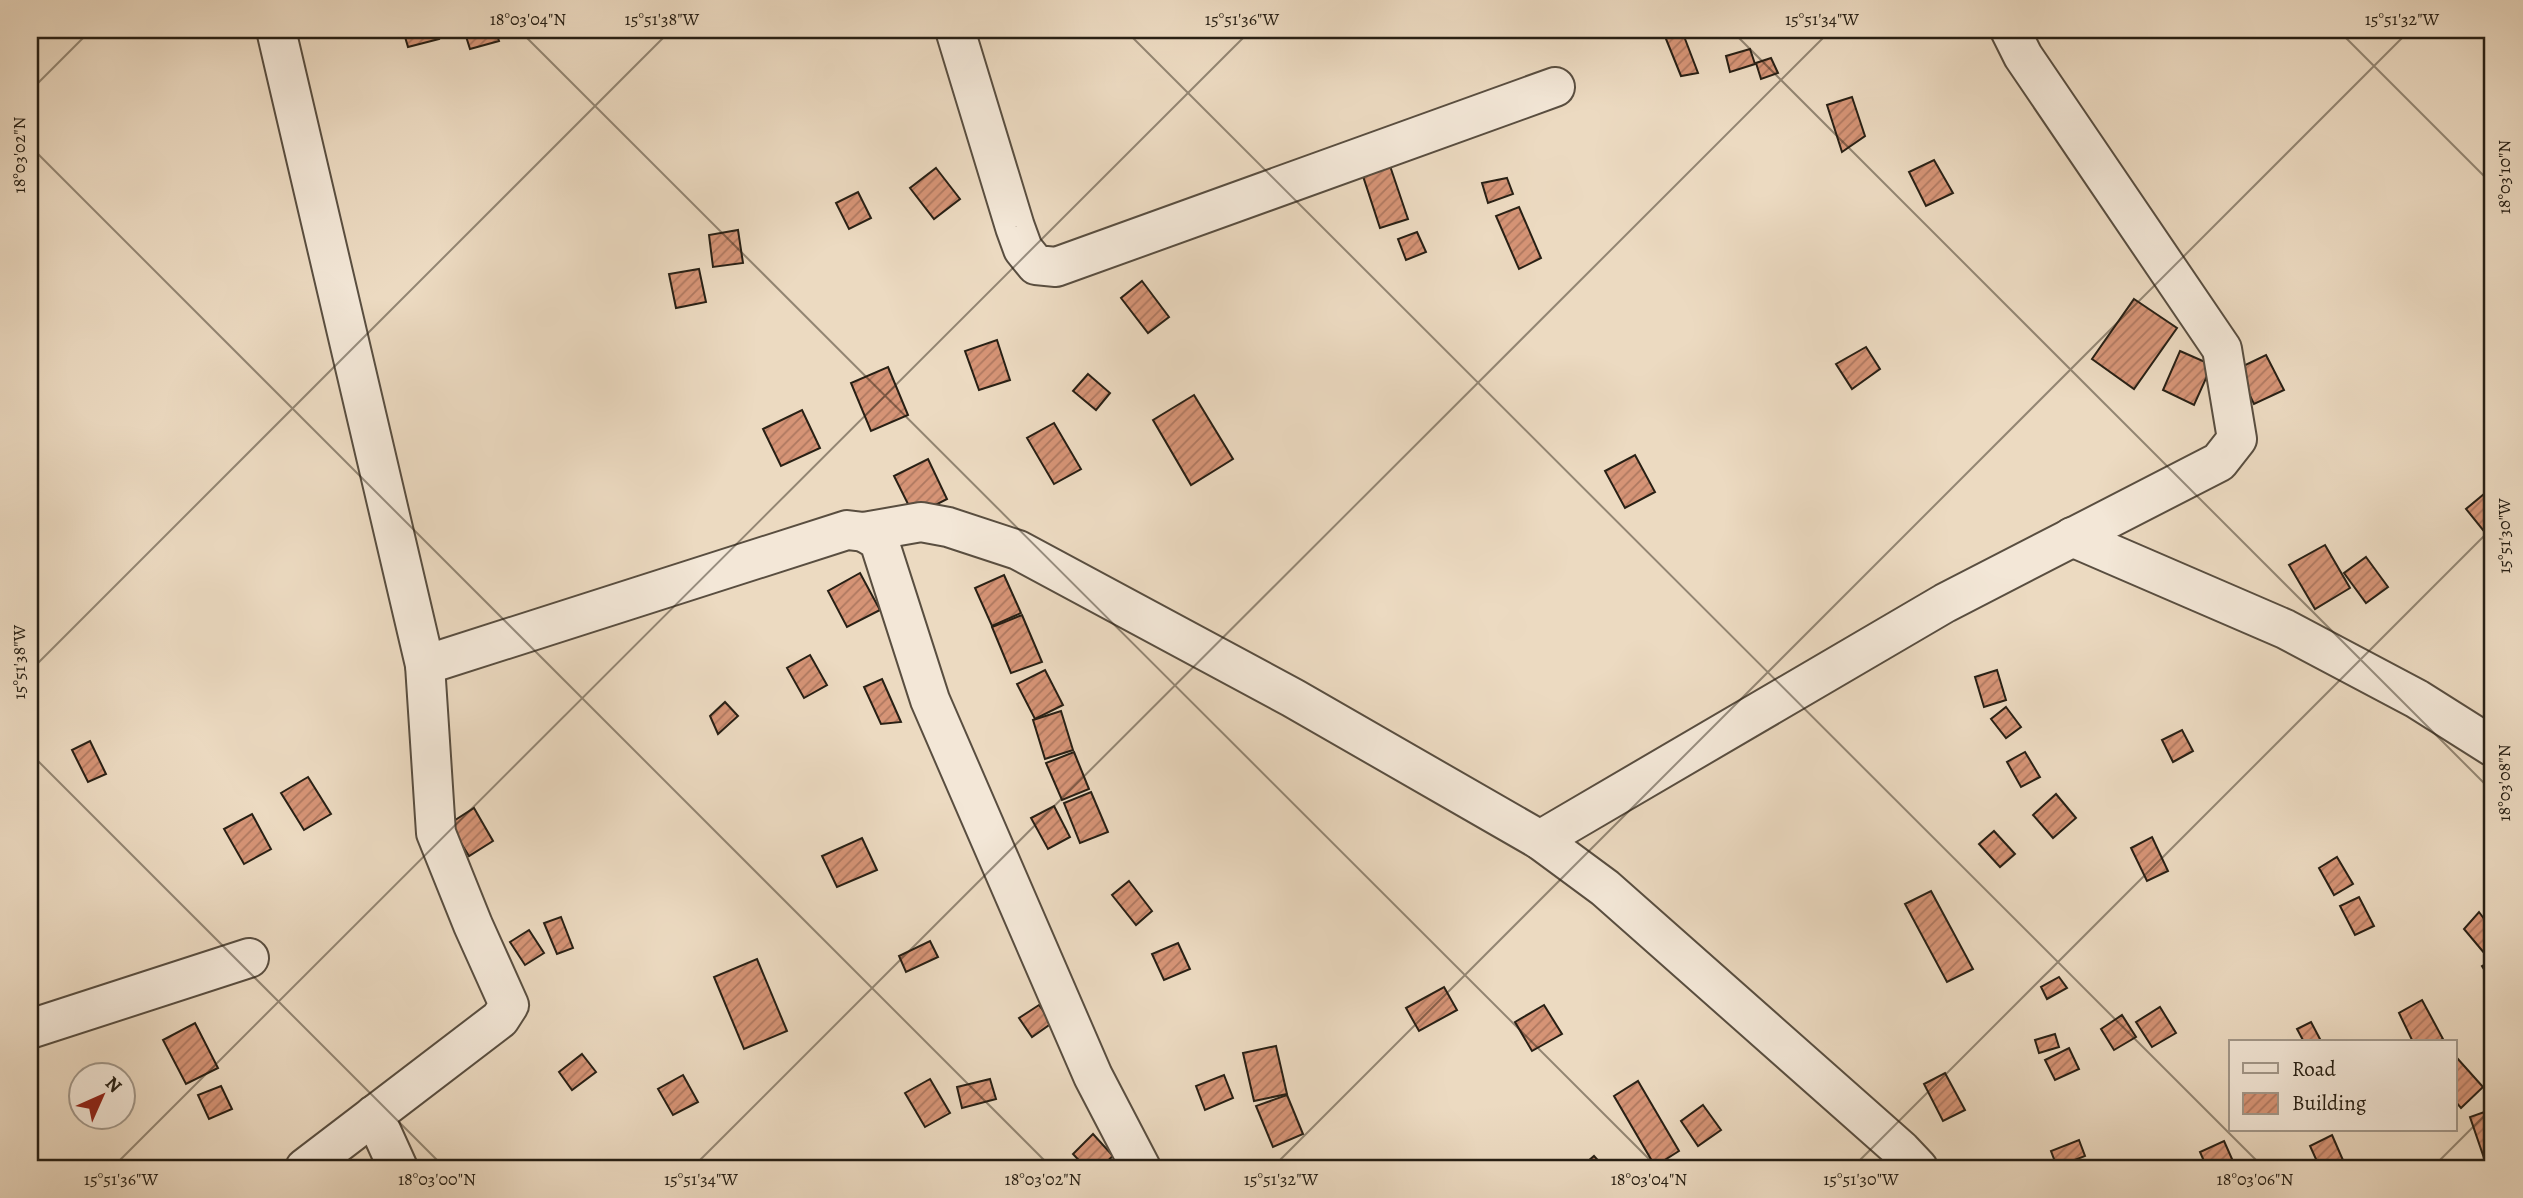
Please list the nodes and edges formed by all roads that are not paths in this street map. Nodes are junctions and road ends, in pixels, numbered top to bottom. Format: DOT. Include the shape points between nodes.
graph roads {
  1 [pos="276,30"];
  2 [pos="955,30"];
  3 [pos="2010,30"];
  4 [pos="1555,87"];
  5 [pos="864,532"];
  6 [pos="2072,537"];
  7 [pos="425,665"];
  8 [pos="2493,747"];
  9 [pos="1540,840"];
  10 [pos="249,958"];
  11 [pos="30,1029"];
  12 [pos="374,1115"];
  13 [pos="305,1168"];
  14 [pos="398,1168"];
  15 [pos="1141,1168"];
  16 [pos="1918,1168"];
  1 -- 7 [label="street"];
  2 -- 4 [label="street" via="1023,249 1036,265 1056,267"];
  3 -- 6 [label="street" via="2023,56 2222,349 2237,439 2219,461"];
  5 -- 7 [label="street" via="847,530"];
  5 -- 9 [label="street" via="921,522 1018,550 1293,698"];
  5 -- 15 [label="street" via="879,541 930,700 1093,1076"];
  6 -- 8 [label="street" via="2285,629 2417,699"];
  6 -- 9 [label="street" via="1945,603"];
  7 -- 12 [label="street" via="436,833 509,1005 500,1019"];
  9 -- 16 [label="street" via="1605,888"];
  10 -- 11 [label="street"];
  12 -- 13 [label="street"];
  12 -- 14 [label="street"];
}
